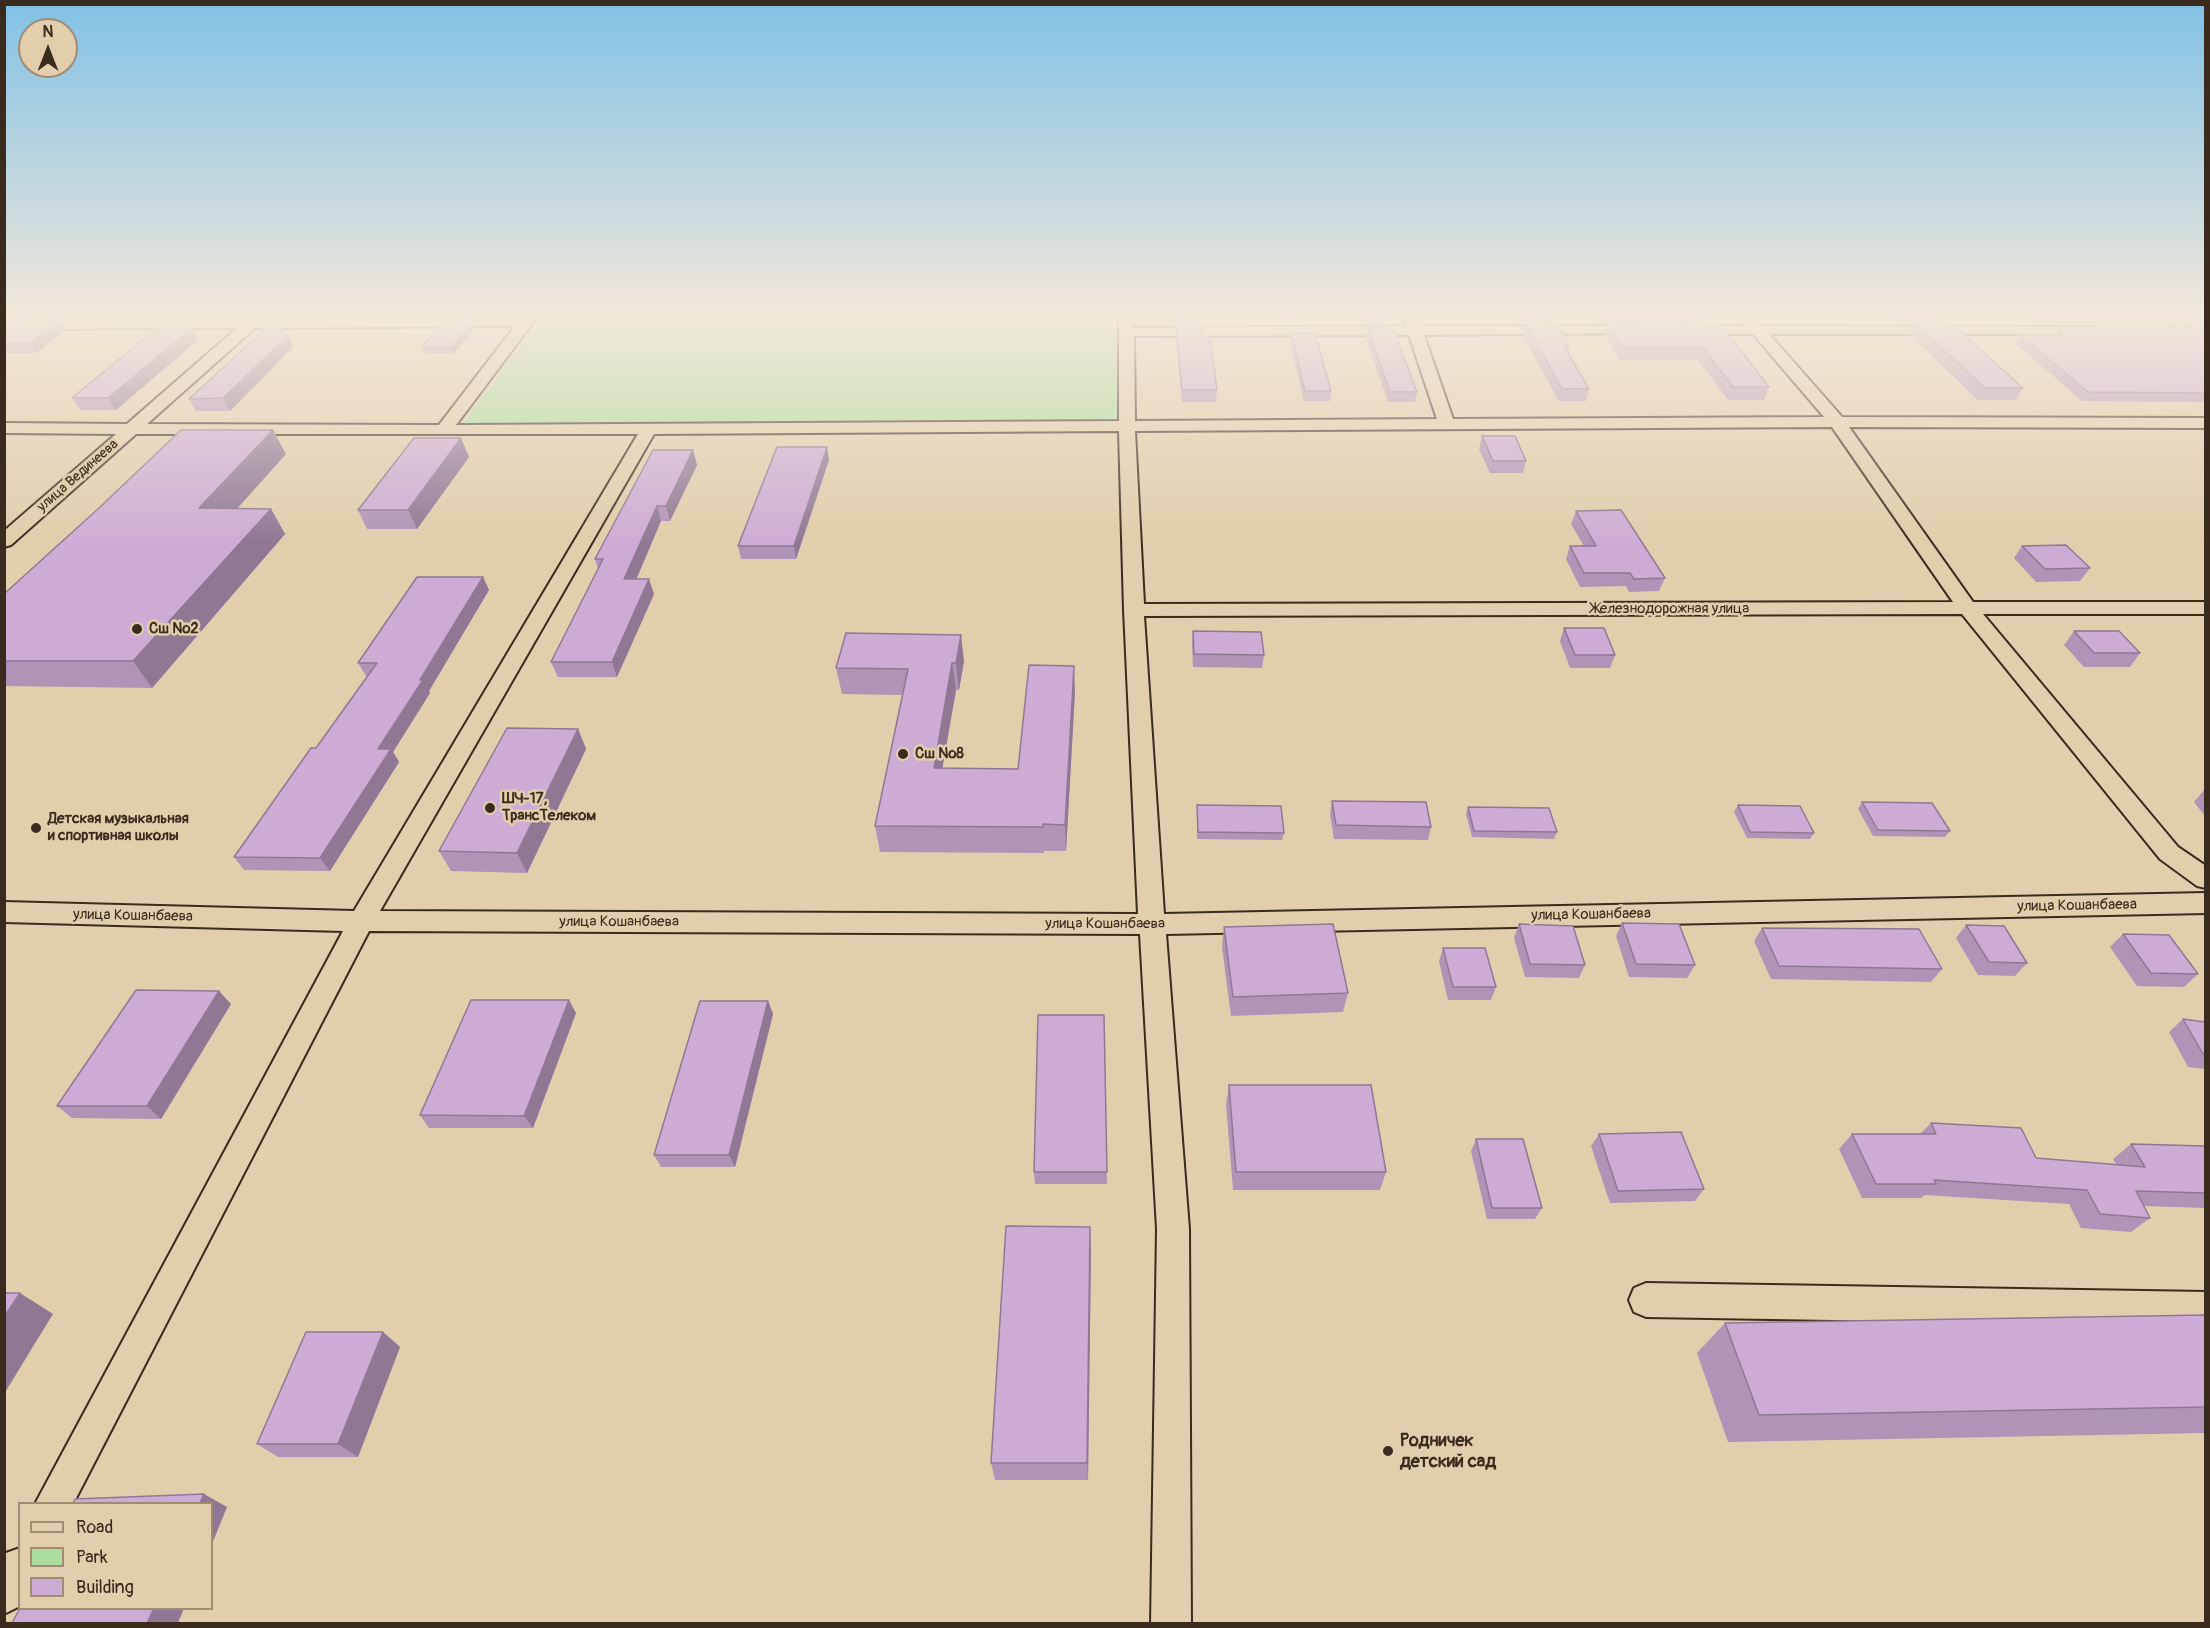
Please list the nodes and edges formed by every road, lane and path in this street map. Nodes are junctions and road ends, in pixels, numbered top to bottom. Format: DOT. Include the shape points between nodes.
graph roads {
  1 [pos="173,392"];
  2 [pos="473,392"];
  3 [pos="1127,392"];
  4 [pos="1436,392"];
  5 [pos="1811,392"];
  6 [pos="1836,421"];
  7 [pos="2205,423"];
  8 [pos="1447,424"];
  9 [pos="4,428"];
  10 [pos="445,428"];
  11 [pos="1127,428"];
  12 [pos="131,429"];
  13 [pos="649,429"];
  14 [pos="4,541"];
  15 [pos="2205,608"];
  16 [pos="1968,609"];
  17 [pos="1134,610"];
  18 [pos="2205,879"];
  19 [pos="2205,903"];
  20 [pos="4,912"];
  21 [pos="361,921"];
  22 [pos="1152,924"];
  23 [pos="1646,1300"];
  24 [pos="2205,1309"];
  25 [pos="54,1502"];
  26 [pos="18,1570"];
  27 [pos="4,1595"];
  28 [pos="1171,1623"];
  1 -- 12 [label="street, улица Вединеева"];
  2 -- 10 [label="street"];
  3 -- 11 [label="street"];
  4 -- 8 [label="street"];
  5 -- 6 [label="street"];
  6 -- 7 [label="street"];
  6 -- 8 [label="street"];
  6 -- 16 [label="street"];
  8 -- 11 [label="street"];
  9 -- 12 [label="street"];
  10 -- 12 [label="street"];
  10 -- 13 [label="street"];
  11 -- 13 [label="street"];
  11 -- 17 [label="street"];
  12 -- 14 [label="street, улица Вединеева"];
  13 -- 21 [label="street"];
  15 -- 16 [label="street, Железнодорожная улица"];
  16 -- 17 [label="street, Железнодорожная улица"];
  16 -- 18 [label="street" via="2169,853"];
  17 -- 22 [label="street"];
  19 -- 22 [label="street, улица Кошанбаева"];
  20 -- 21 [label="street, улица Кошанбаева"];
  21 -- 22 [label="street, улица Кошанбаева"];
  21 -- 25 [label="street"];
  22 -- 28 [label="street" via="1173,1229"];
  23 -- 24 [label="street"];
  26 -- 27 [label="street"];
}
